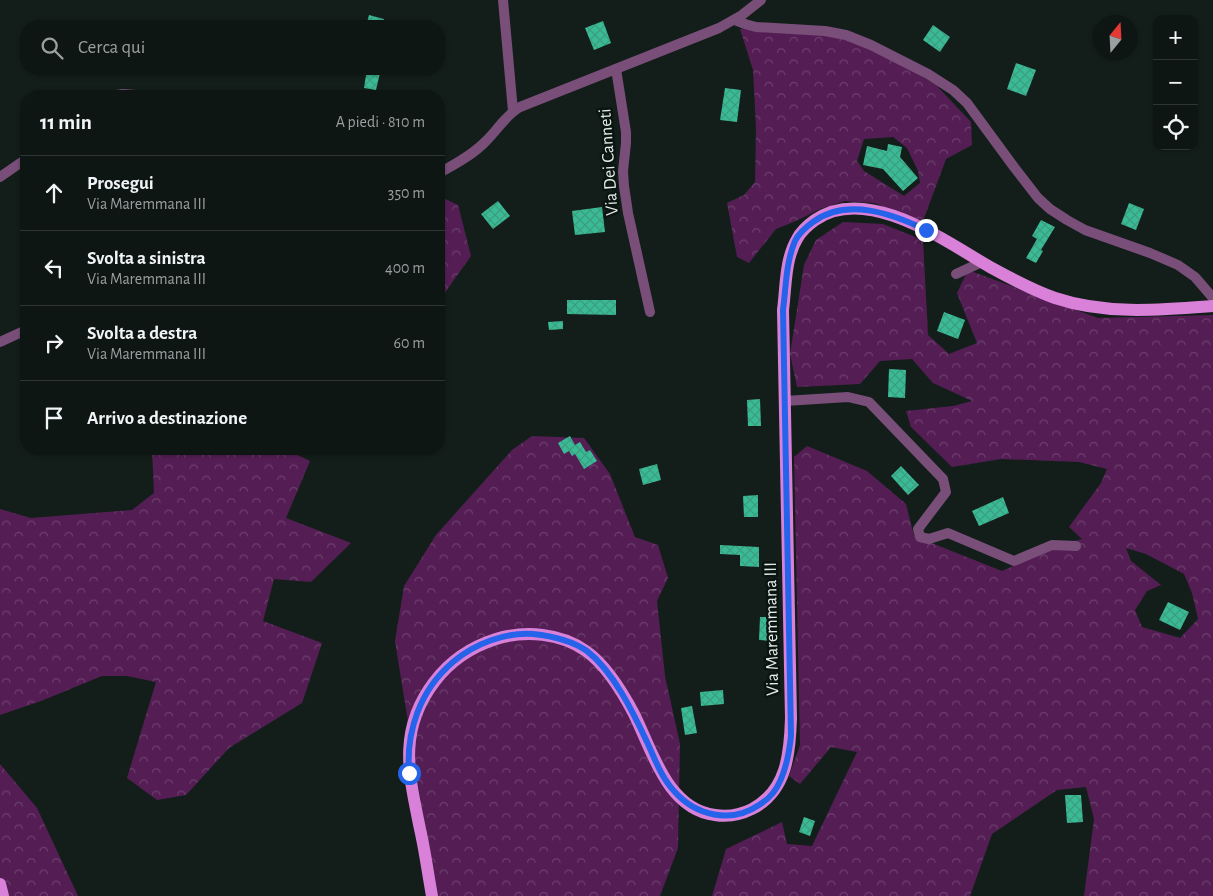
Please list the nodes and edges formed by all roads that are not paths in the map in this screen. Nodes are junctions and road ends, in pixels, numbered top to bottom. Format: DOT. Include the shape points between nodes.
graph roads {
  1 [pos="503,0"];
  2 [pos="761,0"];
  3 [pos="735,20"];
  4 [pos="616,69"];
  5 [pos="513,111"];
  6 [pos="20,163"];
  7 [pos="445,170"];
  8 [pos="0,177"];
  9 [pos="982,262"];
  10 [pos="956,274"];
  11 [pos="1213,298"];
  12 [pos="1213,306"];
  13 [pos="650,312"];
  14 [pos="20,333"];
  15 [pos="0,342"];
  16 [pos="785,401"];
  17 [pos="1076,546"];
  18 [pos="0,884"];
  19 [pos="3,896"];
  20 [pos="432,896"];
  1 -- 5 [label="street"];
  2 -- 3 [label="street"];
  3 -- 4 [label="street"];
  3 -- 11 [label="street" via="756,27 846,35 928,74 967,103 1038,198 1050,209 1086,230 1178,265 1195,277"];
  4 -- 5 [label="street"];
  4 -- 13 [label="street, Via Dei Canneti" via="626,132 625,195"];
  5 -- 7 [label="street" via="481,146"];
  6 -- 8 [label="street"];
  9 -- 10 [label="street"];
  9 -- 12 [label="main road, Via Maremmana III" via="1039,292 1079,305 1129,310"];
  9 -- 16 [label="main road, Via Maremmana III" via="926,230 881,213 841,210 815,220 798,236 789,264 783,310"];
  14 -- 15 [label="street"];
  16 -- 17 [label="street" via="848,397 869,402 943,479 946,492 918,529 920,537 948,533 1014,561 1052,545"];
  16 -- 20 [label="main road, Via Maremmana III" via="791,736 787,761 773,793 749,811 737,814 712,815 692,807 665,780 626,700 593,656 572,643 550,636 530,634 486,642 468,650 448,666 430,687 413,726 409,773"];
  18 -- 19 [label="main road"];
}
